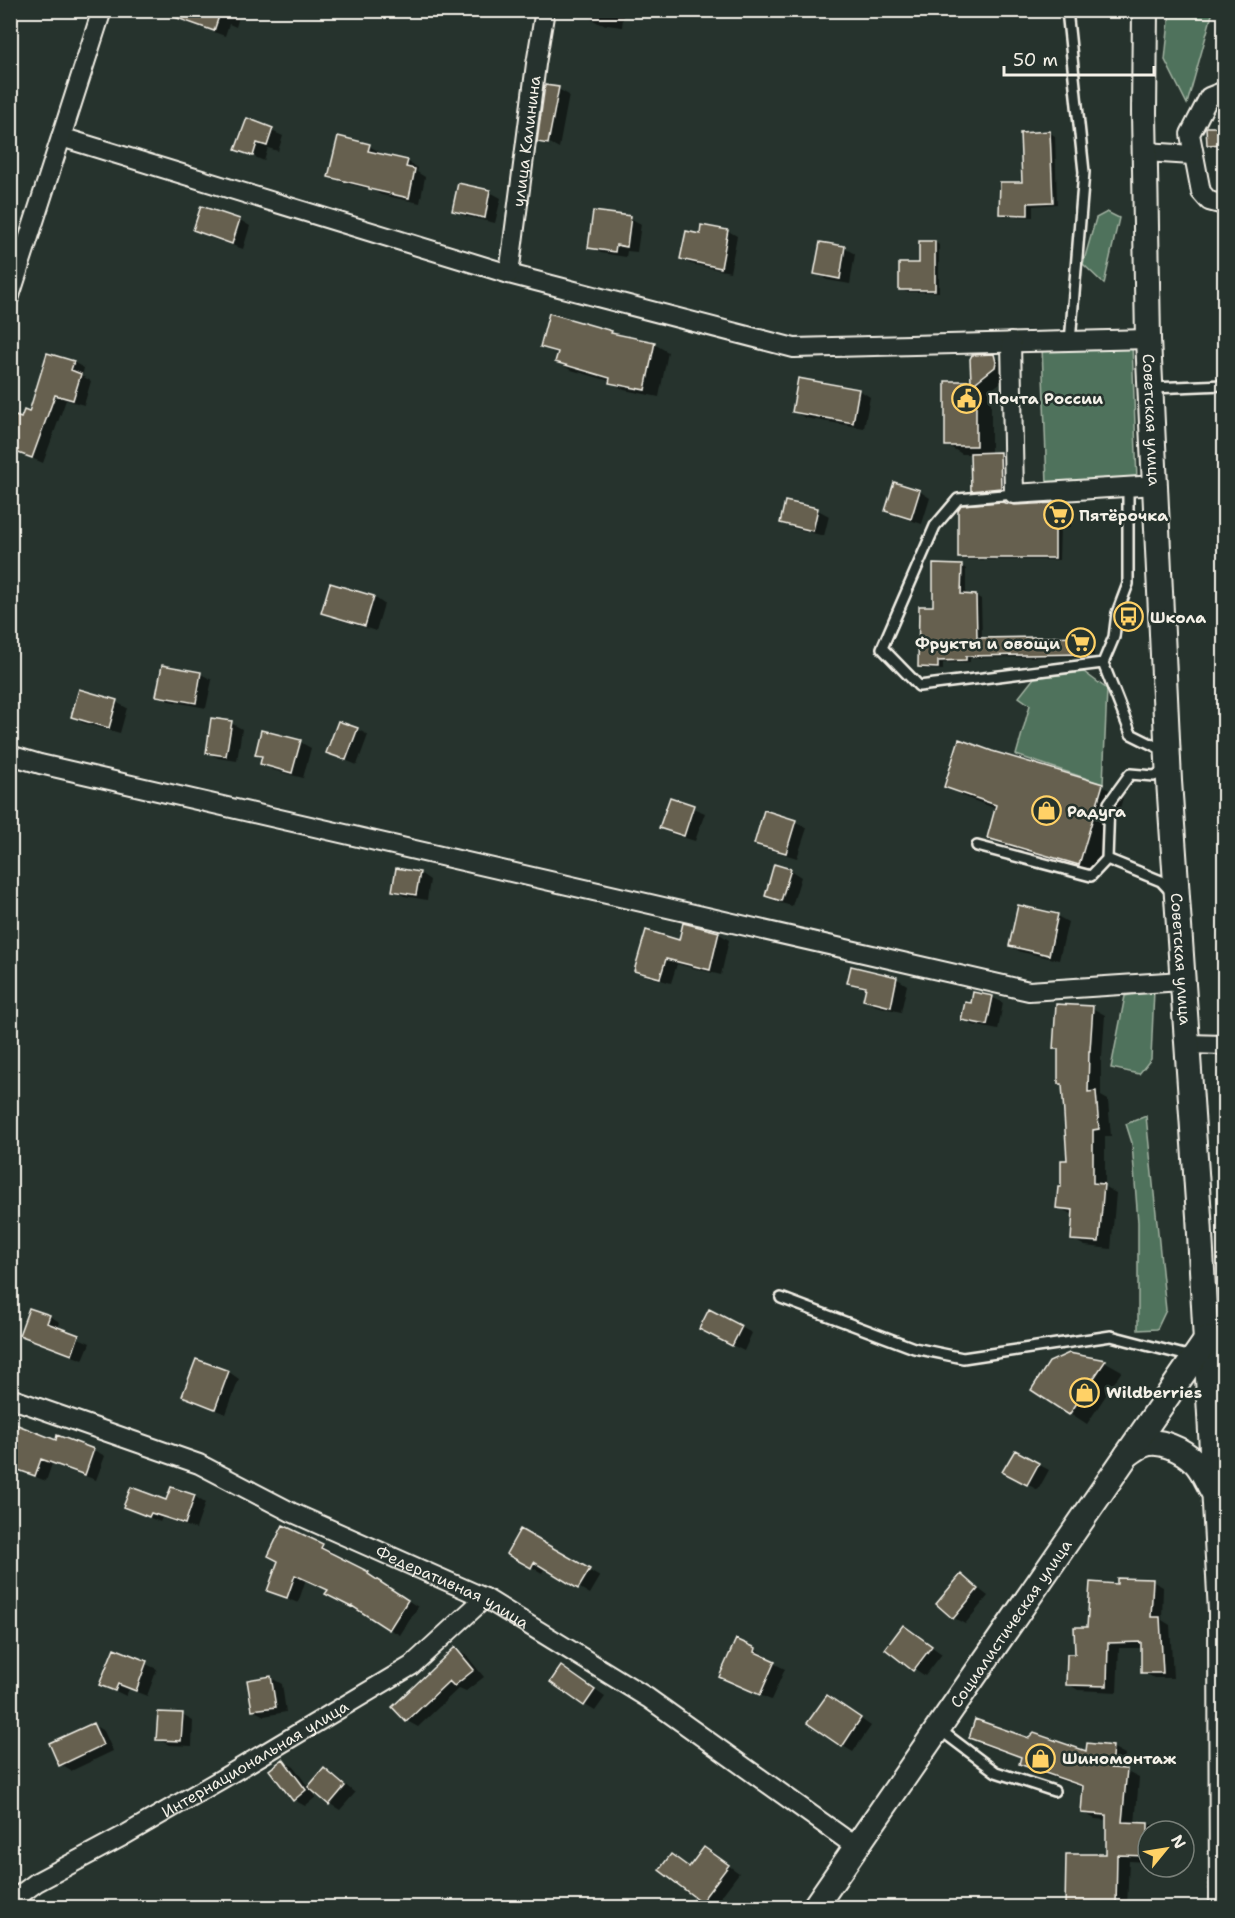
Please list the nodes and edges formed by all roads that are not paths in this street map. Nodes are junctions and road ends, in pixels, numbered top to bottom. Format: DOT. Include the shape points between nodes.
graph roads {
  1 [pos="102,10"];
  2 [pos="545,10"];
  3 [pos="1067,10"];
  4 [pos="1145,10"];
  5 [pos="1224,91"];
  6 [pos="61,137"];
  7 [pos="1146,152"];
  8 [pos="1192,155"];
  9 [pos="1224,205"];
  10 [pos="509,274"];
  11 [pos="10,296"];
  12 [pos="1148,339"];
  13 [pos="1011,342"];
  14 [pos="1070,342"];
  15 [pos="1224,385"];
  16 [pos="1151,388"];
  17 [pos="1156,485"];
  18 [pos="1128,487"];
  19 [pos="1014,494"];
  20 [pos="1103,663"];
  21 [pos="10,755"];
  22 [pos="1169,761"];
  23 [pos="977,846"];
  24 [pos="1107,859"];
  25 [pos="1177,899"];
  26 [pos="1182,981"];
  27 [pos="1189,1044"];
  28 [pos="1224,1045"];
  29 [pos="781,1298"];
  30 [pos="1200,1348"];
  31 [pos="10,1398"];
  32 [pos="1125,1457"];
  33 [pos="1215,1494"];
  34 [pos="485,1598"];
  35 [pos="937,1728"];
  36 [pos="1054,1791"];
  37 [pos="855,1846"];
  38 [pos="10,1902"];
  39 [pos="814,1908"];
  40 [pos="1222,1908"];
  1 -- 6 [label="street"];
  2 -- 10 [label="street, улица Калинина"];
  3 -- 14 [label="lane" via="1084,172"];
  4 -- 7 [label="street, Советская улица"];
  5 -- 8 [label="street" via="1209,97 1190,134"];
  6 -- 10 [label="street"];
  6 -- 11 [label="street"];
  7 -- 8 [label="street"];
  7 -- 12 [label="street, Советская улица"];
  8 -- 9 [label="street" via="1201,192 1209,201"];
  10 -- 13 [label="street" via="794,348"];
  12 -- 14 [label="street"];
  12 -- 16 [label="street, Советская улица"];
  13 -- 14 [label="street"];
  13 -- 19 [label="street"];
  15 -- 16 [label="lane"];
  16 -- 17 [label="street, Советская улица"];
  17 -- 18 [label="street"];
  17 -- 22 [label="street, Советская улица"];
  18 -- 19 [label="street"];
  18 -- 20 [label="lane" via="1128,584"];
  19 -- 20 [label="lane" via="958,499 935,526 882,648 920,686"];
  20 -- 22 [label="lane" via="1131,734"];
  21 -- 26 [label="street" via="1029,991"];
  22 -- 24 [label="lane" via="1154,776 1130,774 1109,803"];
  22 -- 25 [label="street, Советская улица"];
  23 -- 24 [label="lane" via="1091,876"];
  24 -- 25 [label="lane" via="1161,881"];
  25 -- 26 [label="street, Советская улица"];
  26 -- 27 [label="street, Советская улица"];
  27 -- 28 [label="street"];
  27 -- 30 [label="street, Советская улица"];
  29 -- 30 [label="lane" via="914,1348 963,1358 1111,1336"];
  30 -- 32 [label="street, Социалистическая улица"];
  30 -- 33 [label="street, Советская улица"];
  31 -- 34 [label="street, Федеративная улица" via="199,1464 291,1512"];
  32 -- 33 [label="street" via="1144,1444 1158,1443 1171,1448 1196,1463"];
  32 -- 35 [label="street, Социалистическая улица"];
  33 -- 40 [label="street, Советская улица" via="1221,1611"];
  34 -- 37 [label="street, Федеративная улица" via="648,1698"];
  34 -- 38 [label="street, Интернациональная улица" via="411,1666 123,1836 37,1882"];
  35 -- 36 [label="lane" via="996,1772"];
  35 -- 37 [label="street, Социалистическая улица"];
  37 -- 39 [label="street, Социалистическая улица"];
}
